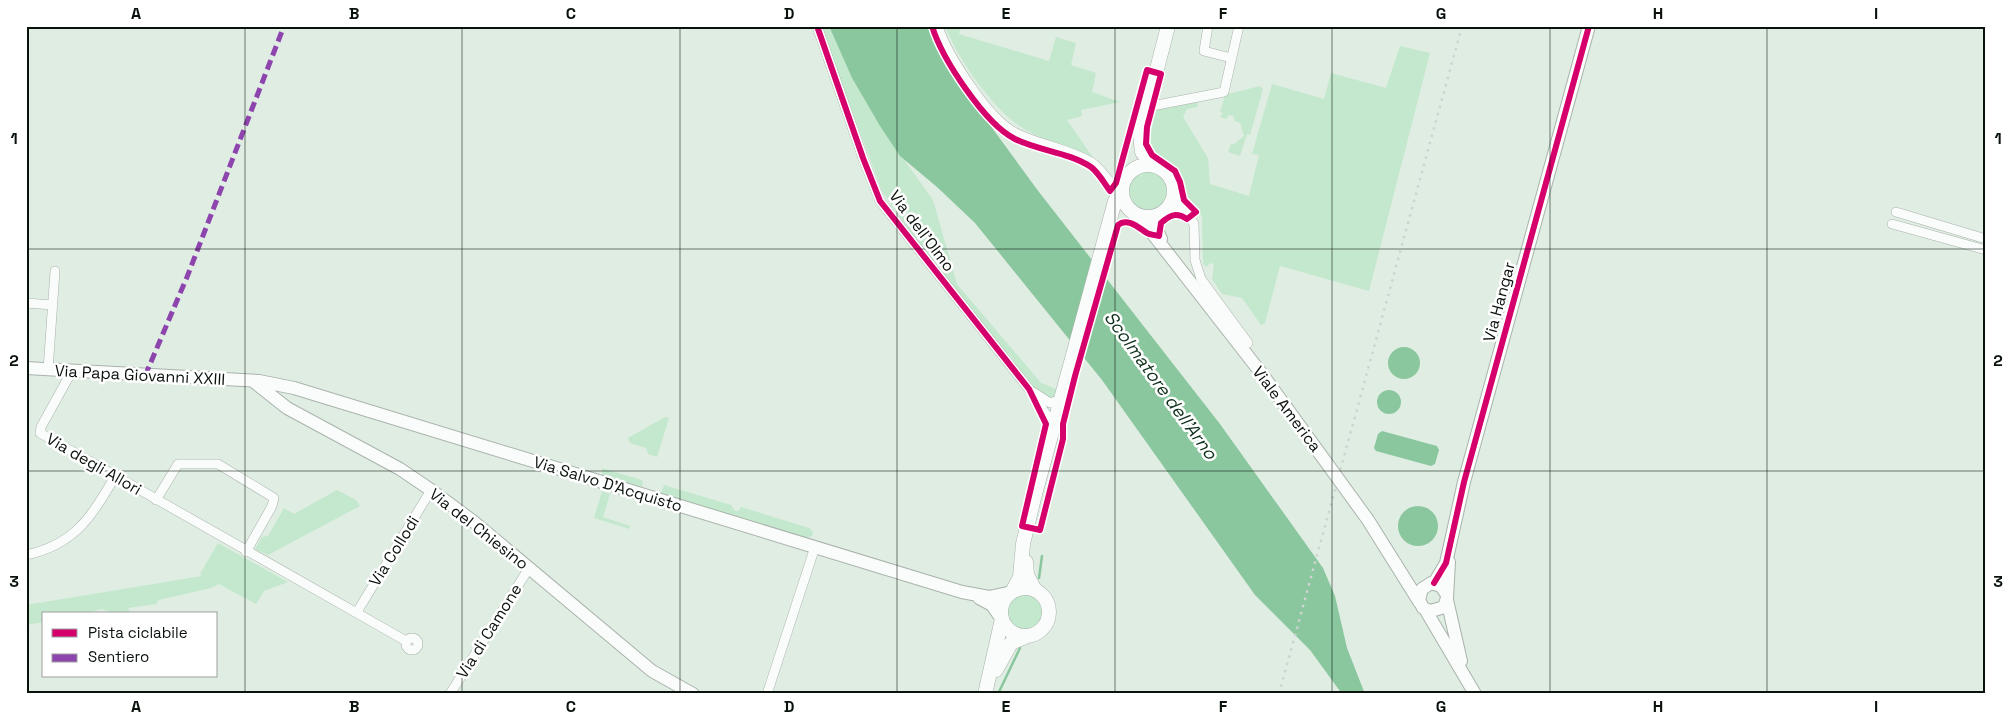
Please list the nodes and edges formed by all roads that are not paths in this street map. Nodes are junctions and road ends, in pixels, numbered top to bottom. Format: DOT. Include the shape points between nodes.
graph roads {
  1 [pos="817,26"];
  2 [pos="938,26"];
  3 [pos="1162,26"];
  4 [pos="1168,26"];
  5 [pos="1208,26"];
  6 [pos="1239,26"];
  7 [pos="1589,26"];
  8 [pos="1231,58"];
  9 [pos="1151,92"];
  10 [pos="1176,100"];
  11 [pos="1147,107"];
  12 [pos="1154,166"];
  13 [pos="1134,170"];
  14 [pos="1121,191"];
  15 [pos="1174,193"];
  16 [pos="1896,212"];
  17 [pos="1162,213"];
  18 [pos="1136,214"];
  19 [pos="1190,216"];
  20 [pos="1112,219"];
  21 [pos="1892,224"];
  22 [pos="1986,239"];
  23 [pos="1986,250"];
  24 [pos="1168,252"];
  25 [pos="55,270"];
  26 [pos="26,303"];
  27 [pos="53,305"];
  28 [pos="1248,343"];
  29 [pos="26,368"];
  30 [pos="48,370"];
  31 [pos="72,371"];
  32 [pos="253,381"];
  33 [pos="1029,389"];
  34 [pos="1063,394"];
  35 [pos="1054,426"];
  36 [pos="115,476"];
  37 [pos="432,490"];
  38 [pos="156,500"];
  39 [pos="815,547"];
  40 [pos="1449,550"];
  41 [pos="246,552"];
  42 [pos="26,555"];
  43 [pos="529,568"];
  44 [pos="1401,570"];
  45 [pos="1430,584"];
  46 [pos="1035,590"];
  47 [pos="962,592"];
  48 [pos="1008,593"];
  49 [pos="1447,598"];
  50 [pos="980,599"];
  51 [pos="1423,606"];
  52 [pos="357,612"];
  53 [pos="1001,619"];
  54 [pos="1025,637"];
  55 [pos="997,640"];
  56 [pos="406,641"];
  57 [pos="1466,678"];
  58 [pos="450,694"];
  59 [pos="693,694"];
  60 [pos="767,694"];
  61 [pos="985,694"];
  62 [pos="1475,694"];
  1 -- 33 [label="street, Via dell'Olmo" via="880,201"];
  2 -- 14 [label="street" via="958,68 1006,126 1092,162"];
  3 -- 13 [label="main road" via="1134,135"];
  4 -- 9 [label="main road"];
  5 -- 8 [label="street" via="1204,51"];
  6 -- 8 [label="street"];
  7 -- 40 [label="street, Via Hangar" via="1464,482"];
  8 -- 10 [label="street" via="1224,92"];
  9 -- 10 [label="street" via="1160,99"];
  9 -- 11 [label="main road"];
  10 -- 11 [label="street"];
  11 -- 12 [label="main road" via="1140,144 1144,155"];
  12 -- 13 [label="main road" via="1145,165"];
  12 -- 15 [label="main road" via="1169,176"];
  13 -- 14 [label="main road"];
  14 -- 18 [label="main road" via="1125,204"];
  14 -- 20 [label="main road" via="1115,201"];
  15 -- 17 [label="main road" via="1172,202"];
  15 -- 19 [label="street"];
  16 -- 22 [label="street"];
  17 -- 18 [label="main road"];
  17 -- 19 [label="street" via="1179,211"];
  17 -- 24 [label="street" via="1157,231"];
  18 -- 20 [label="main road"];
  18 -- 24 [label="street"];
  19 -- 28 [label="street" via="1194,224 1195,260 1200,276"];
  20 -- 34 [label="main road"];
  21 -- 23 [label="street"];
  24 -- 44 [label="street, Viale America, bridge" via="1265,378"];
  25 -- 27 [label="street"];
  26 -- 27 [label="street"];
  27 -- 30 [label="street"];
  29 -- 30 [label="street, Via Papa Giovanni XXIII"];
  30 -- 31 [label="street, Via Papa Giovanni XXIII"];
  31 -- 32 [label="street, Via Papa Giovanni XXIII"];
  31 -- 36 [label="street, Via degli Allori" via="39,432"];
  32 -- 37 [label="street, Via del Chiesino" via="292,411 400,469"];
  32 -- 39 [label="street, Via Salvo D'Acquisto" via="294,388"];
  33 -- 34 [label="street, Via dell'Olmo" via="1050,403"];
  33 -- 35 [label="street, Via dell'Olmo"];
  34 -- 35 [label="main road"];
  34 -- 46 [label="main road" via="1065,402 1027,553 1026,572"];
  35 -- 48 [label="main road" via="1023,547 1020,576"];
  36 -- 38 [label="street, Via degli Allori"];
  36 -- 42 [label="street" via="81,528 54,546"];
  37 -- 43 [label="street, Via del Chiesino"];
  37 -- 52 [label="street, Via Collodi"];
  38 -- 41 [label="street, Via degli Allori"];
  38 -- 41 [label="street, Via degli Allori" via="178,464 221,465 274,498"];
  39 -- 47 [label="street, Via Salvo D'Acquisto"];
  39 -- 60 [label="street"];
  40 -- 45 [label="street, Via Hangar" via="1443,570"];
  40 -- 49 [label="street, Via Hangar"];
  41 -- 52 [label="street, Via degli Allori"];
  43 -- 58 [label="street, Via di Camone"];
  43 -- 59 [label="street, Via del Chiesino" via="652,671"];
  44 -- 45 [label="street, Viale America" via="1413,580"];
  44 -- 51 [label="street, Viale America"];
  45 -- 49 [label="street, Viale America" via="1444,588"];
  45 -- 51 [label="street" via="1420,594"];
  46 -- 48 [label="main road" via="1026,588"];
  46 -- 54 [label="main road" via="1047,603 1048,619 1040,632"];
  47 -- 48 [label="street" via="985,597"];
  47 -- 50 [label="street"];
  48 -- 53 [label="main road" via="1002,604"];
  49 -- 51 [label="street" via="1444,607 1438,611 1431,612"];
  49 -- 57 [label="street, Viale America"];
  50 -- 53 [label="street" via="992,605"];
  50 -- 55 [label="street" via="993,616"];
  51 -- 57 [label="street, Viale America"];
  52 -- 56 [label="street, Via degli Allori"];
  53 -- 54 [label="main road" via="1010,632"];
  53 -- 55 [label="main road"];
  54 -- 61 [label="main road" via="1013,641 1006,650"];
  55 -- 61 [label="main road"];
  57 -- 62 [label="street, Viale America"];
}
